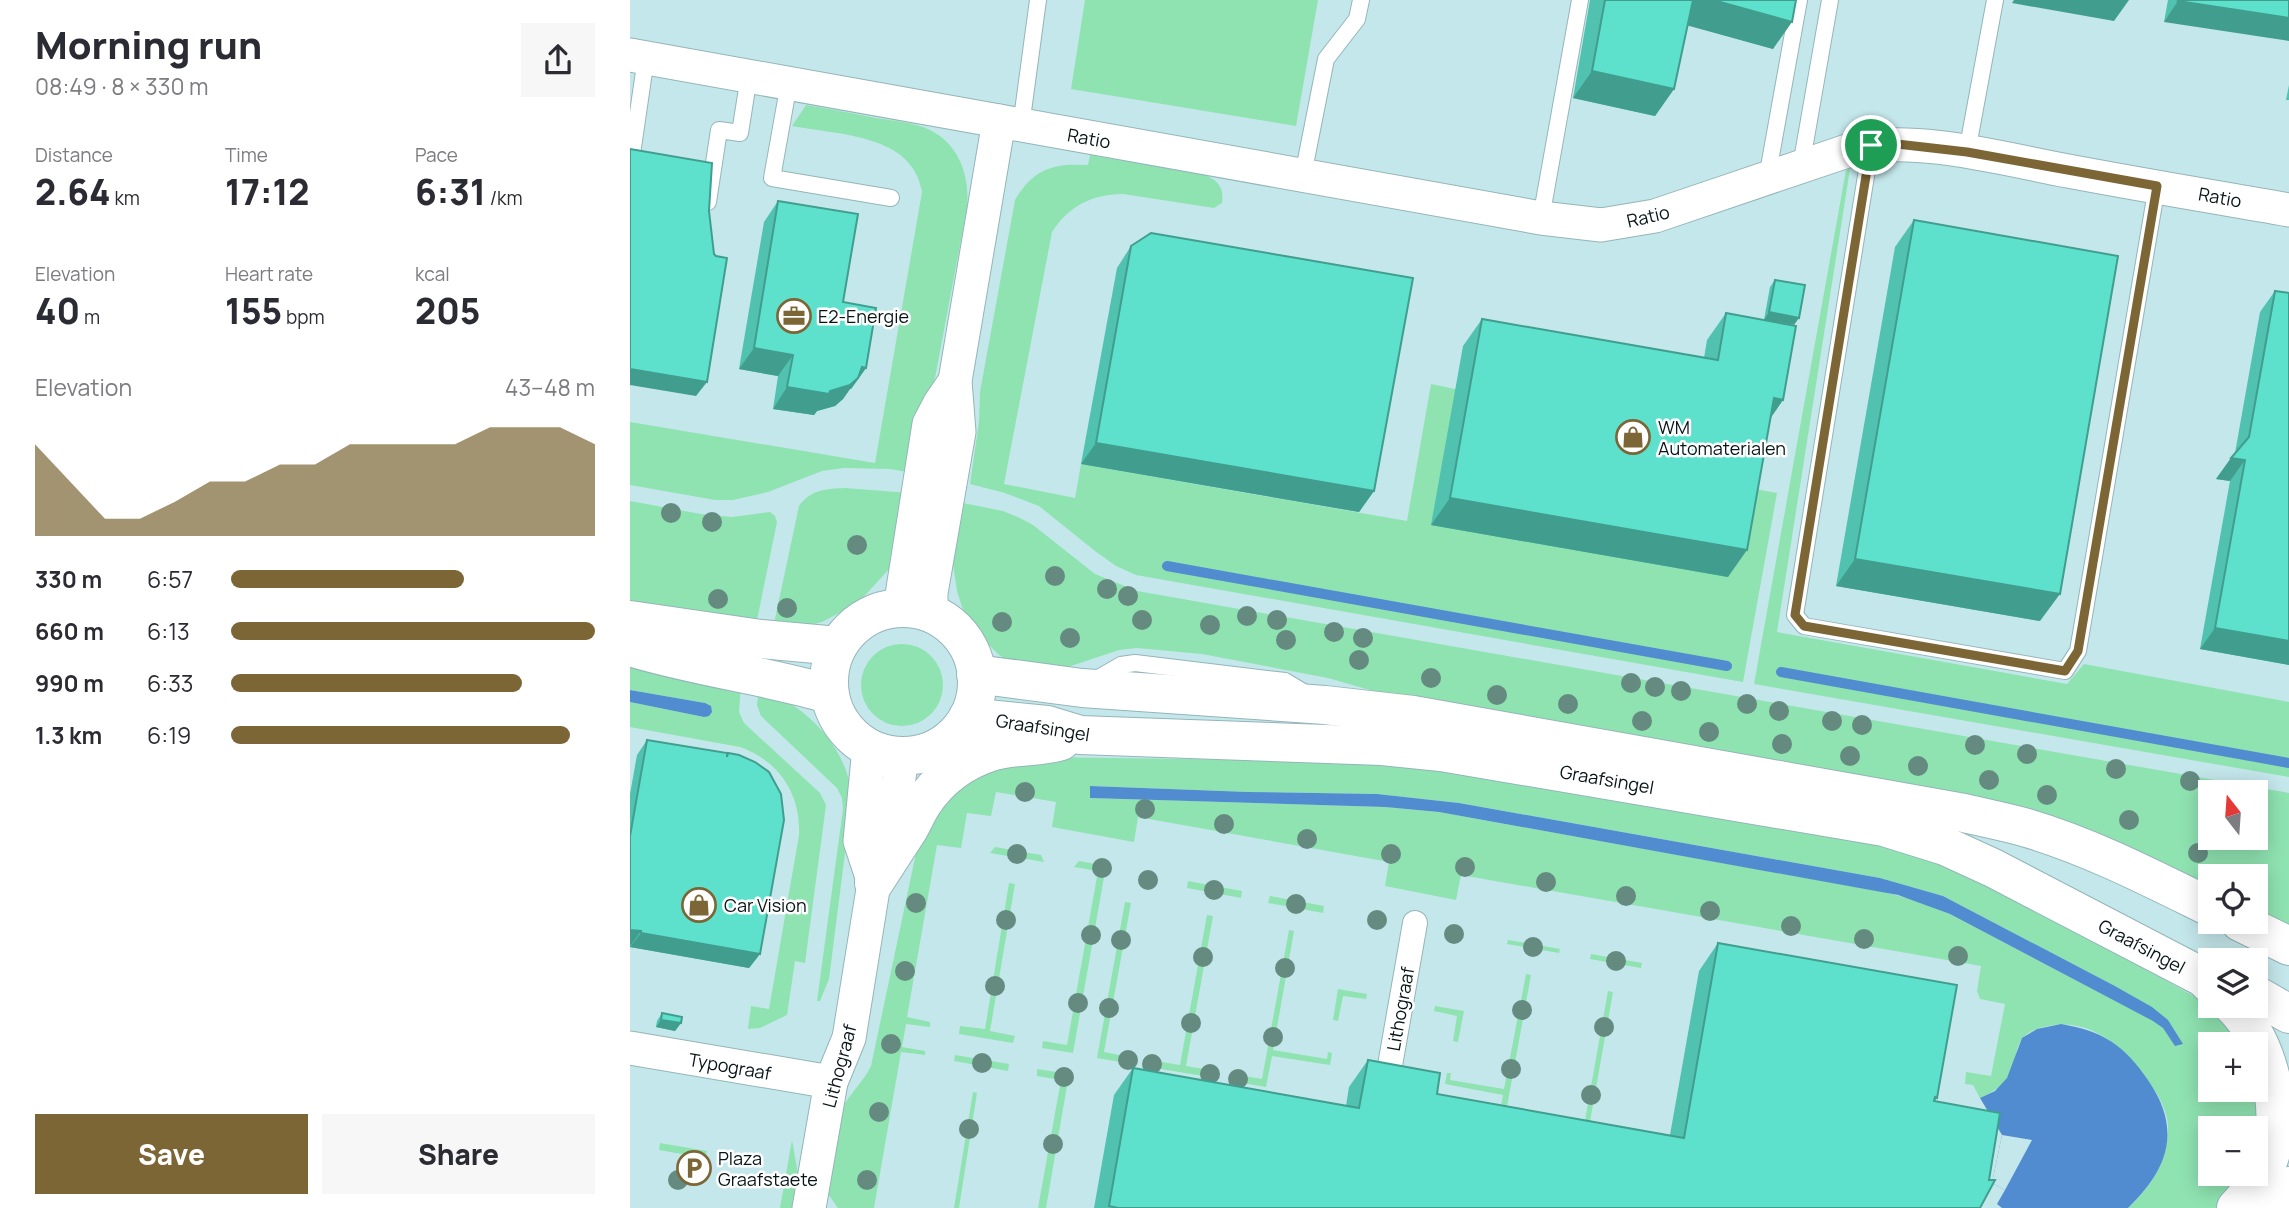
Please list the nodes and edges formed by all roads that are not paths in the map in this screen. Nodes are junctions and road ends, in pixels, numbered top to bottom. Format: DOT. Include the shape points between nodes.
graph roads {
  1 [pos="1038,0"];
  2 [pos="1361,0"];
  3 [pos="1580,0"];
  4 [pos="1799,0"];
  5 [pos="1830,0"];
  6 [pos="1995,0"];
  7 [pos="638,56"];
  8 [pos="749,76"];
  9 [pos="789,83"];
  10 [pos="1010,123"];
  11 [pos="1871,145"];
  12 [pos="1967,152"];
  13 [pos="631,160"];
  14 [pos="1801,166"];
  15 [pos="1303,175"];
  16 [pos="1767,178"];
  17 [pos="2157,186"];
  18 [pos="891,198"];
  19 [pos="2289,210"];
  20 [pos="1541,218"];
  21 [pos="704,223"];
  22 [pos="914,611"];
  23 [pos="630,620"];
  24 [pos="838,646"];
  25 [pos="630,647"];
  26 [pos="976,674"];
  27 [pos="829,694"];
  28 [pos="968,717"];
  29 [pos="1080,735"];
  30 [pos="886,752"];
  31 [pos="874,883"];
  32 [pos="2198,901"];
  33 [pos="1415,923"];
  34 [pos="2264,934"];
  35 [pos="2289,946"];
  36 [pos="2198,976"];
  37 [pos="2268,1002"];
  38 [pos="2289,1014"];
  39 [pos="2243,1018"];
  40 [pos="630,1048"];
  41 [pos="831,1082"];
  42 [pos="1385,1094"];
  43 [pos="2289,1186"];
  44 [pos="809,1208"];
  45 [pos="2236,1208"];
  46 [pos="2268,1208"];
  1 -- 10 [label="lane"];
  2 -- 15 [label="lane" via="1357,19 1325,60"];
  3 -- 20 [label="lane"];
  4 -- 16 [label="lane"];
  5 -- 14 [label="lane"];
  6 -- 12 [label="lane"];
  7 -- 8 [label="street, Ratio"];
  7 -- 13 [label="lane"];
  8 -- 9 [label="street, Ratio"];
  8 -- 21 [label="lane" via="740,134 719,130"];
  9 -- 10 [label="street, Ratio"];
  9 -- 18 [label="lane" via="772,178"];
  10 -- 15 [label="street, Ratio"];
  10 -- 22 [label="street" via="955,381 959,432 930,593"];
  11 -- 12 [label="street, Ratio"];
  11 -- 14 [label="street, Ratio"];
  11 -- 17 [label="lane" via="1795,615 1804,626 2065,671 2078,651"];
  12 -- 17 [label="street, Ratio"];
  14 -- 16 [label="street, Ratio"];
  15 -- 20 [label="street, Ratio"];
  16 -- 20 [label="street, Ratio" via="1655,216 1601,225"];
  17 -- 19 [label="street, Ratio"];
  22 -- 24 [label="street" via="883,611 857,624"];
  22 -- 26 [label="street" via="941,619 958,633"];
  23 -- 24 [label="street"];
  24 -- 27 [label="street" via="831,664"];
  25 -- 27 [label="street"];
  26 -- 28 [label="street" via="976,696"];
  26 -- 32 [label="street, Graafsingel" via="1082,688 1413,715 1964,813 2074,844"];
  27 -- 30 [label="street" via="839,720 857,741"];
  28 -- 29 [label="street, Graafsingel" via="1046,725"];
  28 -- 30 [label="street" via="947,741 918,754"];
  29 -- 31 [label="street" via="1045,746 992,752 951,772 922,804"];
  29 -- 36 [label="street, Graafsingel" via="1441,752 1885,827 1945,846 1993,868"];
  30 -- 31 [label="street, Lithograaf" via="860,841"];
  31 -- 41 [label="street, Lithograaf" via="849,1038"];
  33 -- 42 [label="street, Lithograaf"];
  34 -- 35 [label="street"];
  37 -- 38 [label="street"];
  39 -- 45 [label="street" via="2262,1050 2276,1098 2267,1164"];
  40 -- 41 [label="street, Typograaf"];
  41 -- 44 [label="street, Lithograaf"];
  43 -- 46 [label="street"];
}
